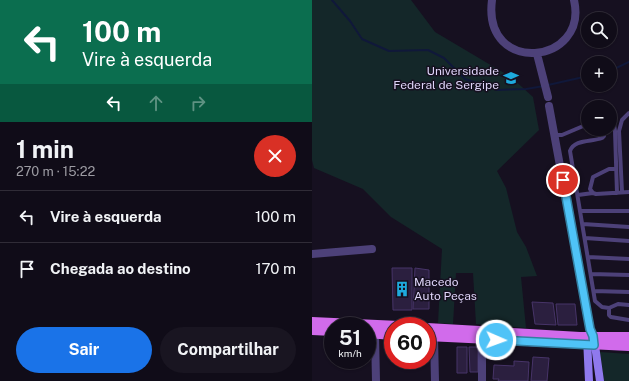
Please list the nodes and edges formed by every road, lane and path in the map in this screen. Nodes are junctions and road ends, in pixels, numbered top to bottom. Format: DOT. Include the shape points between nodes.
graph roads {
  1 [pos="492,0"];
  2 [pos="574,0"];
  3 [pos="537,54"];
  4 [pos="548,97"];
  5 [pos="549,106"];
  6 [pos="629,113"];
  7 [pos="581,127"];
  8 [pos="556,135"];
  9 [pos="604,136"];
  10 [pos="615,136"];
  11 [pos="616,169"];
  12 [pos="622,192"];
  13 [pos="629,192"];
  14 [pos="593,193"];
  15 [pos="617,193"];
  16 [pos="578,195"];
  17 [pos="581,211"];
  18 [pos="629,211"];
  19 [pos="583,224"];
  20 [pos="629,227"];
  21 [pos="585,238"];
  22 [pos="629,242"];
  23 [pos="372,249"];
  24 [pos="312,254"];
  25 [pos="588,257"];
  26 [pos="629,259"];
  27 [pos="591,274"];
  28 [pos="629,275"];
  29 [pos="594,291"];
  30 [pos="629,292"];
  31 [pos="629,305"];
  32 [pos="609,308"];
  33 [pos="629,320"];
  34 [pos="312,322"];
  35 [pos="384,325"];
  36 [pos="436,329"];
  37 [pos="312,330"];
  38 [pos="324,331"];
  39 [pos="436,337"];
  40 [pos="629,337"];
  41 [pos="590,338"];
  42 [pos="482,340"];
  43 [pos="629,346"];
  44 [pos="375,369"];
  45 [pos="434,369"];
  46 [pos="376,381"];
  47 [pos="435,381"];
  48 [pos="482,381"];
  49 [pos="589,381"];
  50 [pos="600,381"];
  1 -- 3 [label="street" via="490,14 494,28 502,40 514,49"];
  2 -- 3 [label="street" via="574,24 567,37 556,47"];
  3 -- 4 [label="street"];
  4 -- 5 [label="lane"];
  5 -- 8 [label="street"];
  6 -- 12 [label="lane" via="622,120 619,131"];
  7 -- 8 [label="lane"];
  8 -- 41 [label="street"];
  9 -- 16 [label="lane" via="576,143 570,151"];
  10 -- 11 [label="lane"];
  11 -- 14 [label="lane" via="609,169 592,177 590,189"];
  11 -- 15 [label="lane"];
  12 -- 13 [label="lane"];
  12 -- 15 [label="lane"];
  14 -- 15 [label="lane"];
  14 -- 16 [label="lane"];
  16 -- 17 [label="lane"];
  17 -- 18 [label="lane"];
  17 -- 19 [label="lane"];
  19 -- 20 [label="lane"];
  19 -- 21 [label="lane"];
  21 -- 22 [label="lane"];
  21 -- 25 [label="lane"];
  23 -- 24 [label="street"];
  25 -- 26 [label="lane"];
  25 -- 27 [label="lane"];
  27 -- 28 [label="lane"];
  27 -- 29 [label="lane"];
  29 -- 30 [label="lane"];
  29 -- 32 [label="lane" via="598,305"];
  31 -- 32 [label="lane" via="618,304"];
  32 -- 33 [label="lane" via="611,317"];
  34 -- 35 [label="main road"];
  36 -- 41 [label="main road"];
  37 -- 38 [label="main road"];
  39 -- 42 [label="main road"];
  40 -- 41 [label="main road"];
  41 -- 42 [label="main road"];
  41 -- 43 [label="main road"];
  41 -- 49 [label="main road"];
  41 -- 50 [label="main road"];
  42 -- 48 [label="street"];
  44 -- 46 [label="street"];
  45 -- 47 [label="street"];
}
